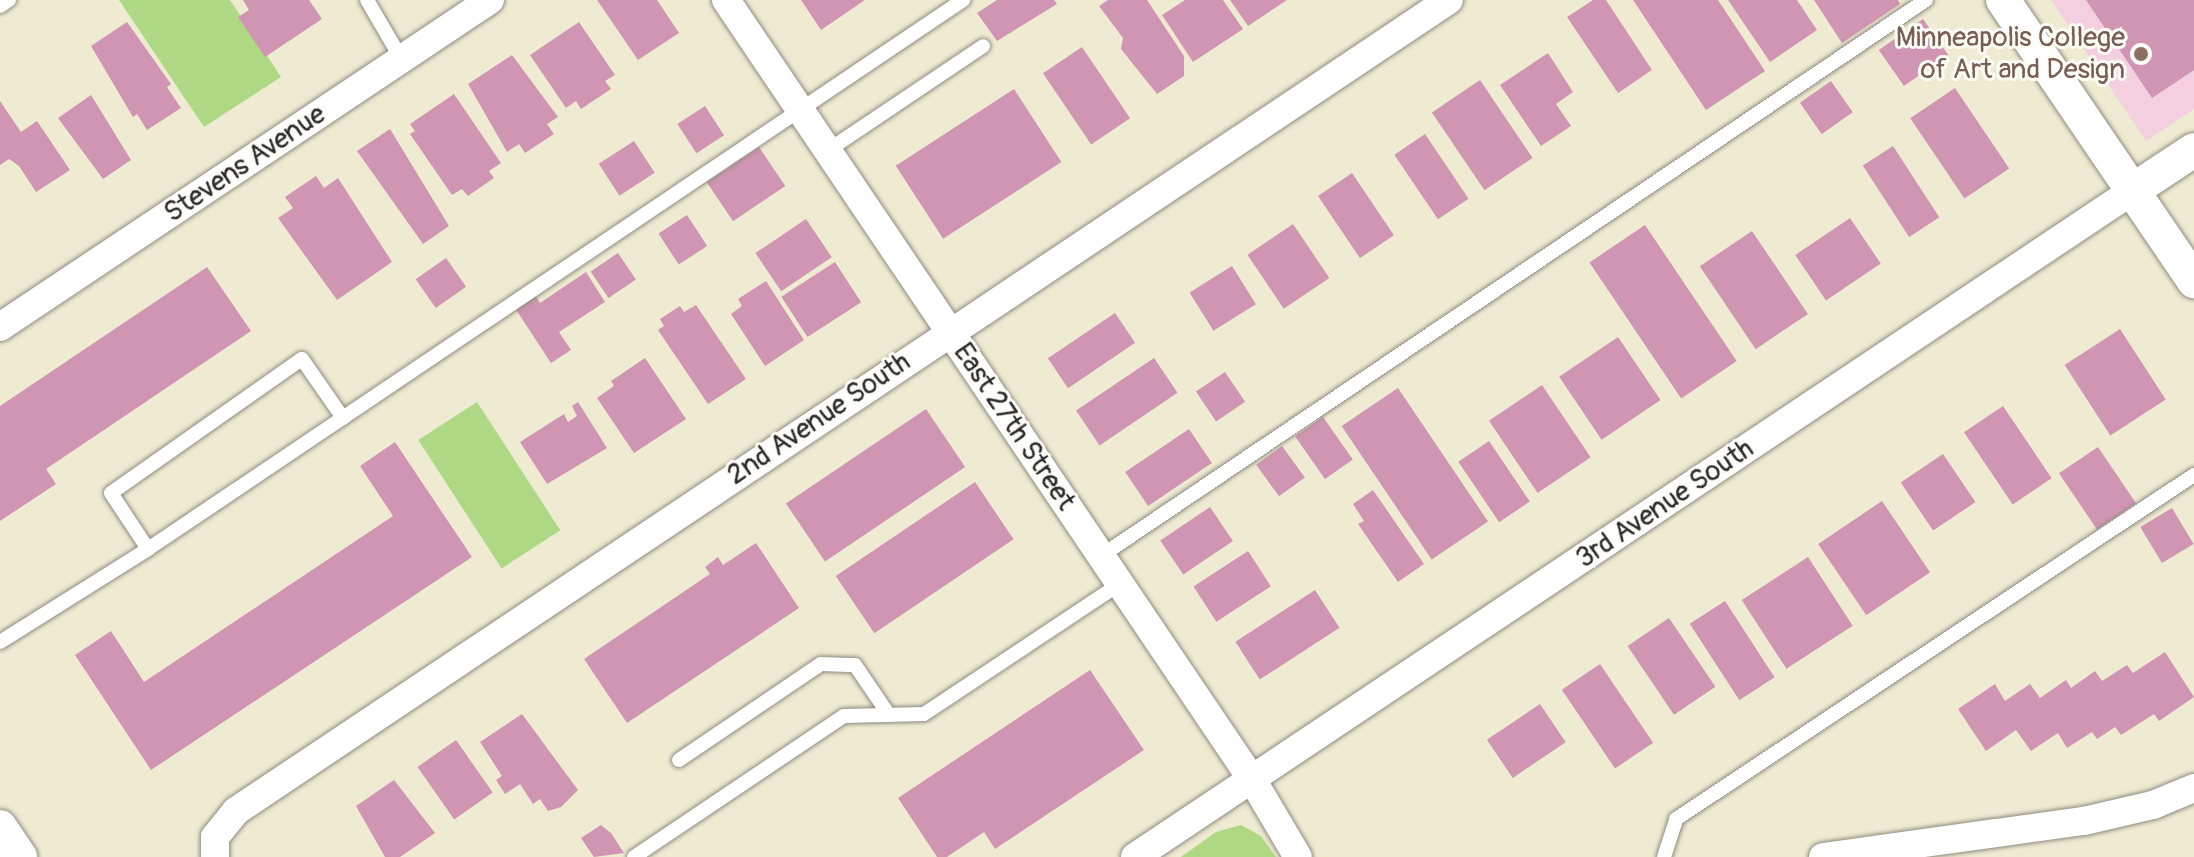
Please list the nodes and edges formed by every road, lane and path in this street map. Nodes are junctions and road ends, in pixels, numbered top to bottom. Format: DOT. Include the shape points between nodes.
graph roads {
  1 [pos="9,0"];
  2 [pos="367,0"];
  3 [pos="490,0"];
  4 [pos="726,0"];
  5 [pos="963,0"];
  6 [pos="1449,0"];
  7 [pos="1926,0"];
  8 [pos="2003,0"];
  9 [pos="0,6"];
  10 [pos="983,46"];
  11 [pos="402,60"];
  12 [pos="798,108"];
  13 [pos="2194,150"];
  14 [pos="827,151"];
  15 [pos="2132,191"];
  16 [pos="2194,281"];
  17 [pos="0,327"];
  18 [pos="949,332"];
  19 [pos="343,418"];
  20 [pos="2194,475"];
  21 [pos="148,549"];
  22 [pos="1101,556"];
  23 [pos="1120,584"];
  24 [pos="0,642"];
  25 [pos="889,715"];
  26 [pos="679,760"];
  27 [pos="1253,781"];
  28 [pos="2194,788"];
  29 [pos="0,827"];
  30 [pos="20,857"];
  31 [pos="215,857"];
  32 [pos="634,857"];
  33 [pos="1135,857"];
  34 [pos="1298,857"];
  35 [pos="1664,857"];
  36 [pos="1823,857"];
  1 -- 9 [label="lane"];
  2 -- 11 [label="lane"];
  3 -- 11 [label="street, Stevens Avenue"];
  4 -- 12 [label="street, East 27th Street"];
  5 -- 12 [label="lane"];
  6 -- 18 [label="street, 2nd Avenue South"];
  7 -- 22 [label="lane"];
  8 -- 15 [label="street"];
  10 -- 14 [label="lane"];
  11 -- 17 [label="street, Stevens Avenue"];
  12 -- 14 [label="street, East 27th Street"];
  12 -- 19 [label="lane"];
  13 -- 15 [label="street, 3rd Avenue South"];
  14 -- 18 [label="street, East 27th Street"];
  15 -- 16 [label="street"];
  15 -- 27 [label="street, 3rd Avenue South"];
  18 -- 22 [label="street, East 27th Street"];
  18 -- 31 [label="street, 2nd Avenue South" via="236,811 215,837"];
  19 -- 21 [label="lane"];
  19 -- 21 [label="lane" via="302,359 111,493"];
  20 -- 35 [label="lane" via="1676,819"];
  21 -- 24 [label="lane"];
  22 -- 23 [label="street, East 27th Street"];
  23 -- 25 [label="lane" via="924,714"];
  23 -- 27 [label="street, East 27th Street"];
  25 -- 26 [label="lane" via="855,665 821,664"];
  25 -- 32 [label="lane" via="844,716"];
  27 -- 33 [label="street, 3rd Avenue South"];
  27 -- 34 [label="street, East 27th Street"];
  28 -- 36 [label="street" via="2153,805 2084,821"];
  29 -- 30 [label="street"];
}
